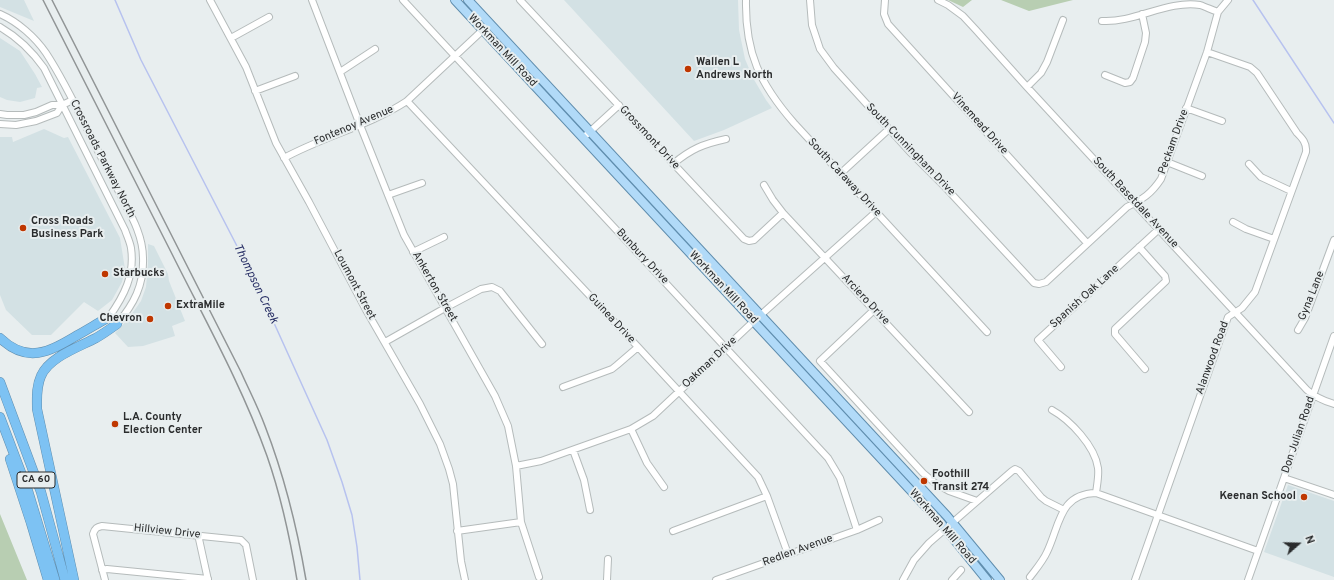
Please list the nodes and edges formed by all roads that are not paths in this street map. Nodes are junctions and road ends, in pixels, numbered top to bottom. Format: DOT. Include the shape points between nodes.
graph roads {
  1 [pos="210,0"];
  2 [pos="312,0"];
  3 [pos="403,0"];
  4 [pos="455,0"];
  5 [pos="468,0"];
  6 [pos="520,0"];
  7 [pos="746,0"];
  8 [pos="810,0"];
  9 [pos="885,0"];
  10 [pos="938,0"];
  11 [pos="1228,0"];
  12 [pos="1218,12"];
  13 [pos="0,14"];
  14 [pos="1142,14"];
  15 [pos="269,17"];
  16 [pos="1063,20"];
  17 [pos="1102,21"];
  18 [pos="490,23"];
  19 [pos="0,27"];
  20 [pos="24,29"];
  21 [pos="483,30"];
  22 [pos="14,36"];
  23 [pos="231,38"];
  24 [pos="375,49"];
  25 [pos="1207,52"];
  26 [pos="455,56"];
  27 [pos="340,72"];
  28 [pos="1105,75"];
  29 [pos="295,76"];
  30 [pos="1027,87"];
  31 [pos="255,90"];
  32 [pos="72,100"];
  33 [pos="407,101"];
  34 [pos="62,104"];
  35 [pos="619,105"];
  36 [pos="1186,108"];
  37 [pos="0,114"];
  38 [pos="1222,122"];
  39 [pos="0,124"];
  40 [pos="360,125"];
  41 [pos="889,129"];
  42 [pos="590,131"];
  43 [pos="583,138"];
  44 [pos="726,139"];
  45 [pos="284,158"];
  46 [pos="1167,162"];
  47 [pos="673,164"];
  48 [pos="1249,164"];
  49 [pos="840,174"];
  50 [pos="1202,176"];
  51 [pos="114,182"];
  52 [pos="422,184"];
  53 [pos="764,185"];
  54 [pos="103,187"];
  55 [pos="1291,191"];
  56 [pos="388,195"];
  57 [pos="1135,203"];
  58 [pos="876,212"];
  59 [pos="783,213"];
  60 [pos="1233,222"];
  61 [pos="1159,229"];
  62 [pos="444,237"];
  63 [pos="1274,239"];
  64 [pos="1334,240"];
  65 [pos="1087,243"];
  66 [pos="1139,248"];
  67 [pos="413,252"];
  68 [pos="825,258"];
  69 [pos="1039,284"];
  70 [pos="445,308"];
  71 [pos="874,310"];
  72 [pos="1236,311"];
  73 [pos="761,315"];
  74 [pos="109,317"];
  75 [pos="754,321"];
  76 [pos="117,324"];
  77 [pos="1298,330"];
  78 [pos="987,332"];
  79 [pos="1334,336"];
  80 [pos="0,338"];
  81 [pos="385,342"];
  82 [pos="542,344"];
  83 [pos="638,347"];
  84 [pos="727,348"];
  85 [pos="1062,367"];
  86 [pos="1145,369"];
  87 [pos="0,382"];
  88 [pos="563,387"];
  89 [pos="679,392"];
  90 [pos="1313,395"];
  91 [pos="1334,404"];
  92 [pos="1052,410"];
  93 [pos="969,412"];
  94 [pos="0,417"];
  95 [pos="631,429"];
  96 [pos="0,434"];
  97 [pos="573,450"];
  98 [pos="516,466"];
  99 [pos="1284,478"];
  100 [pos="664,487"];
  101 [pos="1096,493"];
  102 [pos="1334,495"];
  103 [pos="767,496"];
  104 [pos="977,501"];
  105 [pos="590,510"];
  106 [pos="1064,510"];
  107 [pos="1158,514"];
  108 [pos="879,520"];
  109 [pos="521,522"];
  110 [pos="952,522"];
  111 [pos="945,528"];
  112 [pos="857,530"];
  113 [pos="457,531"];
  114 [pos="673,531"];
  115 [pos="200,536"];
  116 [pos="1258,551"];
  117 [pos="788,554"];
  118 [pos="608,559"];
  119 [pos="102,570"];
  120 [pos="961,570"];
  121 [pos="539,577"];
  122 [pos="1030,577"];
  123 [pos="208,579"];
  124 [pos="48,580"];
  125 [pos="55,580"];
  126 [pos="65,580"];
  127 [pos="74,580"];
  128 [pos="105,580"];
  129 [pos="253,580"];
  130 [pos="465,580"];
  131 [pos="607,580"];
  132 [pos="716,580"];
  133 [pos="903,580"];
  134 [pos="952,580"];
  135 [pos="988,580"];
  136 [pos="1000,580"];
  137 [pos="1135,580"];
  138 [pos="1248,580"];
  1 -- 23 [label="street, Loumont Street"];
  2 -- 27 [label="street, Ankerton Street"];
  3 -- 26 [label="street, Bunbury Drive"];
  4 -- 21 [label="main road, Workman Mill Road"];
  5 -- 18 [label="main road, Workman Mill Road"];
  6 -- 35 [label="street, Grossmont Drive"];
  7 -- 49 [label="street, South Caraway Drive" via="749,46 766,87 782,109"];
  8 -- 41 [label="street, South Cunningham Drive" via="812,25 820,49"];
  9 -- 65 [label="street, Vinemead Drive" via="884,14 888,24"];
  10 -- 30 [label="street, South Basetdale Avenue" via="963,16"];
  11 -- 12 [label="street, Peckam Drive"];
  12 -- 14 [label="street" via="1201,6 1177,5"];
  12 -- 25 [label="street, Peckam Drive"];
  13 -- 20 [label="street, Crossroads Parkway North"];
  14 -- 17 [label="street" via="1113,22"];
  14 -- 28 [label="street" via="1146,32 1145,42 1134,78 1124,83"];
  15 -- 23 [label="street"];
  16 -- 30 [label="street" via="1047,62 1041,73"];
  18 -- 21 [label="street, Fontenoy Avenue"];
  18 -- 42 [label="main road, Workman Mill Road"];
  19 -- 22 [label="street, Crossroads Parkway North"];
  20 -- 22 [label="street"];
  20 -- 32 [label="street, Crossroads Parkway North" via="45,53"];
  21 -- 26 [label="street, Fontenoy Avenue"];
  21 -- 43 [label="main road, Workman Mill Road"];
  22 -- 34 [label="street, Crossroads Parkway North" via="37,58"];
  23 -- 31 [label="street, Loumont Street"];
  24 -- 27 [label="street"];
  25 -- 36 [label="street, Peckam Drive"];
  25 -- 55 [label="street, Alanwood Road" via="1250,67 1257,73 1303,139 1306,152"];
  26 -- 33 [label="street, Fontenoy Avenue"];
  26 -- 84 [label="street, Bunbury Drive"];
  27 -- 40 [label="street, Ankerton Street"];
  29 -- 31 [label="street"];
  30 -- 57 [label="street, South Basetdale Avenue"];
  31 -- 45 [label="street, Loumont Street"];
  32 -- 34 [label="street"];
  32 -- 51 [label="street, Crossroads Parkway North"];
  33 -- 40 [label="street, Fontenoy Avenue" via="393,111"];
  33 -- 83 [label="street, Guinea Drive"];
  34 -- 37 [label="street" via="24,115"];
  34 -- 39 [label="street" via="57,113 36,121 16,125"];
  34 -- 54 [label="street, Crossroads Parkway North"];
  35 -- 42 [label="street"];
  35 -- 47 [label="street, Grossmont Drive"];
  36 -- 38 [label="street"];
  36 -- 46 [label="street, Peckam Drive"];
  40 -- 45 [label="street, Fontenoy Avenue" via="311,144"];
  40 -- 56 [label="street, Ankerton Street"];
  41 -- 49 [label="street"];
  41 -- 69 [label="street, South Cunningham Drive" via="1034,282"];
  42 -- 43 [label="street"];
  42 -- 73 [label="main road, Workman Mill Road"];
  43 -- 75 [label="main road, Workman Mill Road"];
  44 -- 47 [label="street" via="697,147"];
  45 -- 81 [label="street, Loumont Street"];
  46 -- 50 [label="street"];
  46 -- 57 [label="street, Peckam Drive" via="1155,188"];
  47 -- 59 [label="street, Grossmont Drive" via="744,239 754,240"];
  48 -- 55 [label="street" via="1262,177"];
  49 -- 58 [label="street, South Caraway Drive"];
  51 -- 54 [label="street"];
  51 -- 76 [label="street, Crossroads Parkway North" via="138,232 143,257 136,297 128,312"];
  52 -- 56 [label="street"];
  53 -- 59 [label="street, Arciero Drive"];
  54 -- 74 [label="street, Crossroads Parkway North" via="125,230 131,246 132,261 128,283 121,300"];
  55 -- 63 [label="street, Alanwood Road"];
  56 -- 67 [label="street, Ankerton Street"];
  57 -- 61 [label="street, South Basetdale Avenue"];
  57 -- 65 [label="street, Peckam Drive" via="1127,207"];
  58 -- 68 [label="street, Oakman Drive"];
  58 -- 78 [label="street, South Caraway Drive"];
  59 -- 68 [label="street, Arciero Drive"];
  60 -- 63 [label="street"];
  61 -- 66 [label="street, Spanish Oak Lane"];
  61 -- 72 [label="street, South Basetdale Avenue"];
  62 -- 67 [label="street"];
  63 -- 72 [label="street, Alanwood Road" via="1255,292 1242,308"];
  64 -- 77 [label="street, Gyna Lane" via="1305,318"];
  65 -- 69 [label="street, Peckam Drive" via="1046,282"];
  66 -- 85 [label="street, Spanish Oak Lane" via="1038,340"];
  66 -- 86 [label="street" via="1166,276 1166,281 1115,329 1115,334"];
  67 -- 70 [label="street, Ankerton Street"];
  68 -- 71 [label="street, Arciero Drive"];
  68 -- 73 [label="street, Oakman Drive"];
  70 -- 81 [label="street"];
  70 -- 82 [label="street" via="481,289 492,287 500,291"];
  70 -- 98 [label="street, Ankerton Street" via="495,396 508,426"];
  71 -- 93 [label="street, Arciero Drive"];
  71 -- 104 [label="street" via="820,361 923,473 949,491"];
  72 -- 90 [label="street, South Basetdale Avenue"];
  72 -- 107 [label="street, Alanwood Road" via="1228,317"];
  73 -- 75 [label="street, Oakman Drive"];
  73 -- 110 [label="main road, Workman Mill Road"];
  74 -- 76 [label="street"];
  74 -- 80 [label="highway" via="57,348 43,352 33,353 15,349"];
  75 -- 84 [label="street, Oakman Drive"];
  75 -- 111 [label="main road, Workman Mill Road"];
  76 -- 127 [label="highway" via="49,364 41,375 36,392 37,409"];
  79 -- 90 [label="street, Don Julian Road"];
  81 -- 113 [label="street, Loumont Street" via="440,444 449,469 455,499"];
  83 -- 88 [label="street" via="612,369"];
  83 -- 89 [label="street, Guinea Drive"];
  84 -- 89 [label="street, Oakman Drive"];
  84 -- 112 [label="street, Bunbury Drive" via="828,458 840,478"];
  87 -- 126 [label="highway, CA 60" via="41,492"];
  89 -- 95 [label="street, Oakman Drive" via="653,416"];
  89 -- 103 [label="street, Guinea Drive" via="758,477"];
  90 -- 91 [label="street, South Basetdale Avenue"];
  90 -- 99 [label="street, Don Julian Road"];
  92 -- 101 [label="street" via="1062,416 1090,447 1098,467"];
  94 -- 125 [label="highway" via="28,491"];
  95 -- 97 [label="street, Oakman Drive"];
  95 -- 100 [label="street" via="647,463"];
  96 -- 124 [label="highway, CA 60"];
  97 -- 98 [label="street, Oakman Drive"];
  97 -- 105 [label="street" via="584,480"];
  98 -- 109 [label="street, Ankerton Street"];
  99 -- 102 [label="street"];
  99 -- 116 [label="street, Don Julian Road"];
  101 -- 106 [label="street" via="1073,498"];
  101 -- 107 [label="street"];
  103 -- 114 [label="street"];
  103 -- 117 [label="street, Guinea Drive"];
  104 -- 106 [label="street" via="1015,470 1019,471 1041,497"];
  104 -- 110 [label="street"];
  106 -- 122 [label="street" via="1047,552"];
  107 -- 116 [label="street"];
  107 -- 137 [label="street, Alanwood Road"];
  108 -- 112 [label="street, Redlen Avenue"];
  109 -- 113 [label="street"];
  109 -- 121 [label="street, Ankerton Street"];
  110 -- 111 [label="street"];
  110 -- 136 [label="main road, Workman Mill Road"];
  111 -- 133 [label="street" via="919,553"];
  111 -- 135 [label="main road, Workman Mill Road"];
  112 -- 117 [label="street, Redlen Avenue"];
  113 -- 130 [label="street, Loumont Street"];
  115 -- 119 [label="street, Hillview Drive" via="98,526 94,529 93,537"];
  115 -- 123 [label="street"];
  115 -- 129 [label="street, Hillview Drive" via="241,540 246,545"];
  116 -- 138 [label="street, Don Julian Road"];
  117 -- 132 [label="street, Redlen Avenue"];
  118 -- 131 [label="street"];
  119 -- 123 [label="street"];
  119 -- 128 [label="street"];
  120 -- 134 [label="street"];
}
